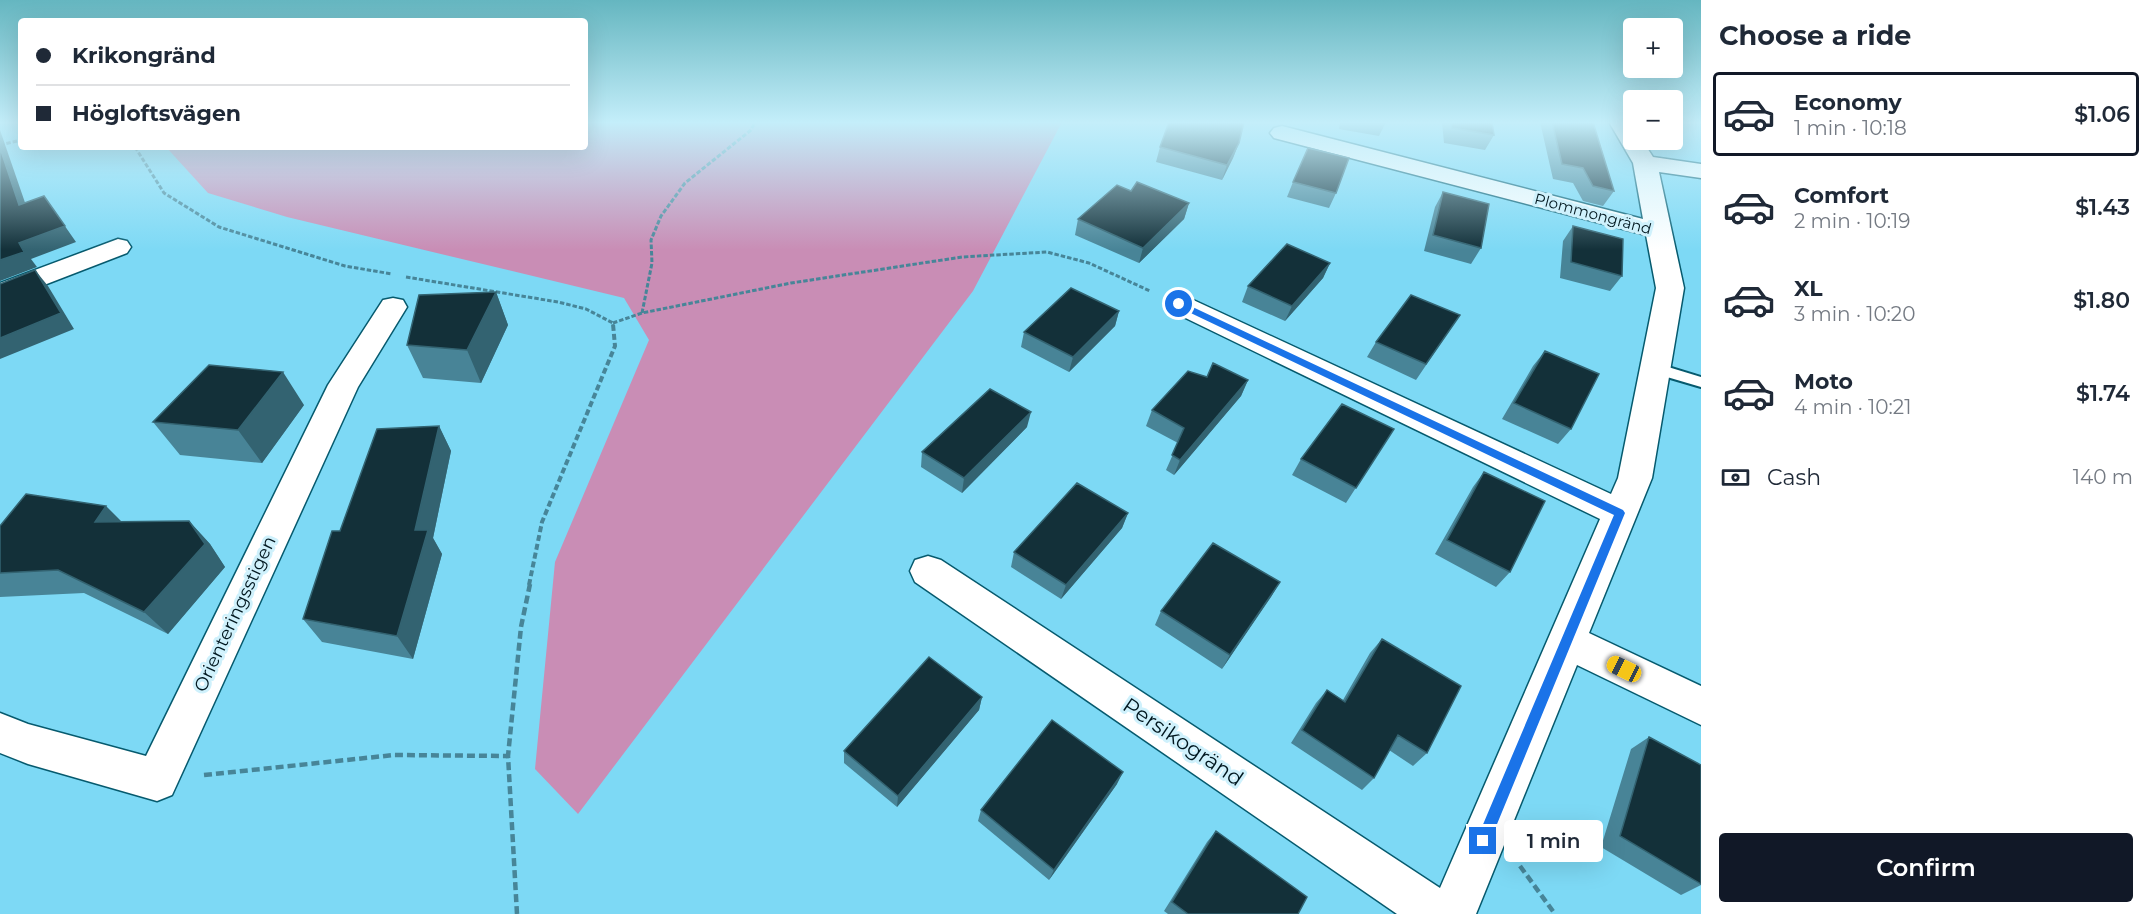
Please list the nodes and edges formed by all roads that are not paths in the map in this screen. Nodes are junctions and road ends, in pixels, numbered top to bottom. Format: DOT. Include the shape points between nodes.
graph roads {
  1 [pos="1404,165"];
  2 [pos="1646,165"];
  3 [pos="1657,165"];
  4 [pos="1701,171"];
  5 [pos="1660,231"];
  6 [pos="118,247"];
  7 [pos="0,293"];
  8 [pos="1179,304"];
  9 [pos="393,307"];
  10 [pos="1655,368"];
  11 [pos="1701,382"];
  12 [pos="1620,513"];
  13 [pos="928,571"];
  14 [pos="1567,641"];
  15 [pos="1701,706"];
  16 [pos="0,733"];
  17 [pos="1438,914"];
  18 [pos="1453,914"];
  1 -- 5 [label="street, Plommongränd"];
  2 -- 5 [label="street"];
  3 -- 4 [label="street"];
  5 -- 10 [label="street" via="1670,288"];
  6 -- 7 [label="street"];
  8 -- 12 [label="street"];
  9 -- 16 [label="street, Orienteringsstigen" via="342,384 157,780"];
  10 -- 11 [label="lane"];
  10 -- 12 [label="street" via="1635,478"];
  12 -- 14 [label="street"];
  13 -- 17 [label="street, Persikogränd"];
  14 -- 15 [label="street"];
  14 -- 18 [label="street"];
}
